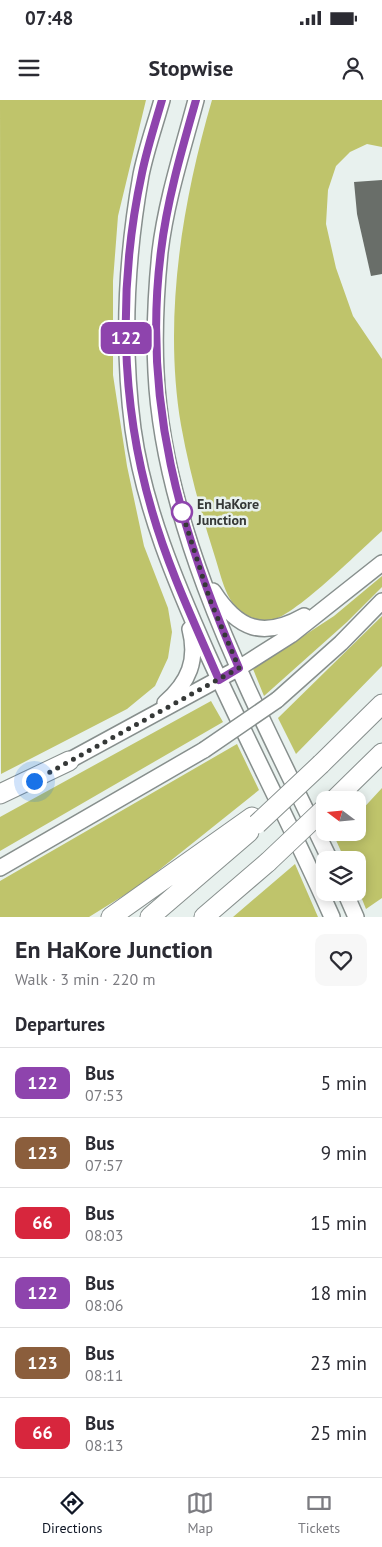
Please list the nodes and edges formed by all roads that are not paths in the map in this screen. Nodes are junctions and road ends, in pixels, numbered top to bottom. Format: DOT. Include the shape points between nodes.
graph roads {
  1 [pos="162,100"];
  2 [pos="196,100"];
  3 [pos="382,563"];
  4 [pos="199,568"];
  5 [pos="347,592"];
  6 [pos="181,596"];
  7 [pos="382,602"];
  8 [pos="239,668"];
  9 [pos="219,680"];
  10 [pos="382,704"];
  11 [pos="147,718"];
  12 [pos="382,753"];
  13 [pos="69,761"];
  14 [pos="344,791"];
  15 [pos="0,794"];
  16 [pos="0,801"];
  17 [pos="316,817"];
  18 [pos="254,820"];
  19 [pos="326,851"];
  20 [pos="0,868"];
  21 [pos="349,901"];
  22 [pos="111,917"];
  23 [pos="150,917"];
  24 [pos="204,917"];
  25 [pos="332,917"];
  26 [pos="356,917"];
  1 -- 6 [label="main road" via="142,173 135,214 126,324 127,373 141,470"];
  2 -- 4 [label="main road" via="166,219 155,327 156,373 164,440"];
  3 -- 5 [label="main road"];
  4 -- 5 [label="main road" via="221,604 239,621 261,630 281,628"];
  4 -- 8 [label="main road"];
  5 -- 8 [label="main road" via="291,635"];
  6 -- 9 [label="main road"];
  6 -- 11 [label="main road" via="191,635 193,662 182,686"];
  7 -- 20 [label="main road, bridge" via="277,700 204,750"];
  8 -- 9 [label="main road"];
  8 -- 19 [label="main road"];
  9 -- 11 [label="main road"];
  9 -- 25 [label="main road"];
  10 -- 18 [label="highway, bridge" via="316,769"];
  11 -- 13 [label="main road"];
  12 -- 14 [label="highway"];
  13 -- 15 [label="highway"];
  13 -- 16 [label="main road"];
  17 -- 24 [label="highway, bridge"];
  18 -- 22 [label="highway"];
  18 -- 23 [label="highway" via="192,882"];
  21 -- 26 [label="main road"];
}
